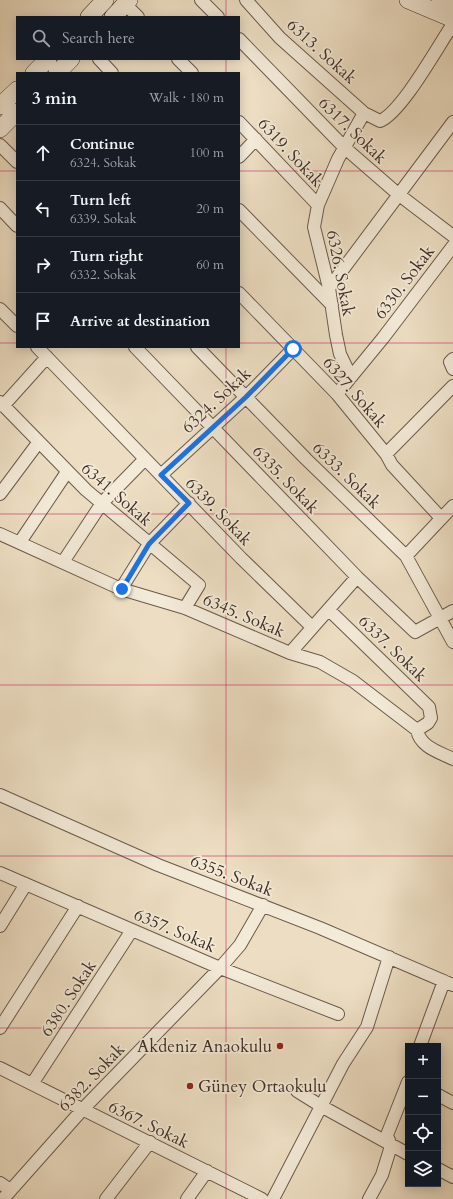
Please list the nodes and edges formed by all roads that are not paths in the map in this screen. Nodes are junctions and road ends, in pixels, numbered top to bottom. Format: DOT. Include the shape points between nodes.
graph roads {
  1 [pos="105,0"];
  2 [pos="202,0"];
  3 [pos="246,0"];
  4 [pos="408,0"];
  5 [pos="440,0"];
  6 [pos="127,2"];
  7 [pos="453,5"];
  8 [pos="90,16"];
  9 [pos="114,16"];
  10 [pos="137,16"];
  11 [pos="217,16"];
  12 [pos="453,19"];
  13 [pos="453,24"];
  14 [pos="240,39"];
  15 [pos="47,60"];
  16 [pos="70,60"];
  17 [pos="100,60"];
  18 [pos="179,60"];
  19 [pos="35,72"];
  20 [pos="58,72"];
  21 [pos="111,72"];
  22 [pos="191,72"];
  23 [pos="16,91"];
  24 [pos="0,106"];
  25 [pos="16,113"];
  26 [pos="364,113"];
  27 [pos="453,122"];
  28 [pos="240,123"];
  29 [pos="0,129"];
  30 [pos="256,139"];
  31 [pos="0,145"];
  32 [pos="345,148"];
  33 [pos="240,156"];
  34 [pos="16,161"];
  35 [pos="398,194"];
  36 [pos="318,205"];
  37 [pos="0,208"];
  38 [pos="240,211"];
  39 [pos="16,225"];
  40 [pos="453,236"];
  41 [pos="453,246"];
  42 [pos="329,288"];
  43 [pos="240,294"];
  44 [pos="332,305"];
  45 [pos="0,308"];
  46 [pos="16,325"];
  47 [pos="38,348"];
  48 [pos="136,348"];
  49 [pos="198,348"];
  50 [pos="293,349"];
  51 [pos="47,357"];
  52 [pos="453,359"];
  53 [pos="453,369"];
  54 [pos="351,377"];
  55 [pos="453,386"];
  56 [pos="337,394"];
  57 [pos="246,397"];
  58 [pos="2,404"];
  59 [pos="213,426"];
  60 [pos="38,443"];
  61 [pos="386,454"];
  62 [pos="146,459"];
  63 [pos="67,472"];
  64 [pos="161,475"];
  65 [pos="4,482"];
  66 [pos="0,494"];
  67 [pos="102,503"];
  68 [pos="189,503"];
  69 [pos="453,506"];
  70 [pos="441,518"];
  71 [pos="0,534"];
  72 [pos="20,542"];
  73 [pos="149,544"];
  74 [pos="406,556"];
  75 [pos="62,562"];
  76 [pos="357,577"];
  77 [pos="122,589"];
  78 [pos="185,608"];
  79 [pos="329,610"];
  80 [pos="453,611"];
  81 [pos="440,619"];
  82 [pos="312,628"];
  83 [pos="453,642"];
  84 [pos="290,653"];
  85 [pos="417,730"];
  86 [pos="453,759"];
  87 [pos="0,795"];
  88 [pos="0,873"];
  89 [pos="26,884"];
  90 [pos="263,905"];
  91 [pos="78,906"];
  92 [pos="0,926"];
  93 [pos="132,930"];
  94 [pos="389,957"];
  95 [pos="220,968"];
  96 [pos="449,983"];
  97 [pos="338,1014"];
  98 [pos="0,1028"];
  99 [pos="421,1043"];
  100 [pos="0,1068"];
  101 [pos="32,1084"];
  102 [pos="405,1090"];
  103 [pos="297,1091"];
  104 [pos="441,1096"];
  105 [pos="453,1103"];
  106 [pos="321,1106"];
  107 [pos="82,1110"];
  108 [pos="150,1142"];
  109 [pos="391,1146"];
  110 [pos="405,1153"];
  111 [pos="207,1171"];
  112 [pos="441,1171"];
  113 [pos="453,1177"];
  114 [pos="0,1183"];
  115 [pos="6,1195"];
  116 [pos="106,1199"];
  117 [pos="187,1199"];
  118 [pos="262,1199"];
  119 [pos="273,1199"];
  120 [pos="369,1199"];
  1 -- 8 [label="street"];
  2 -- 11 [label="street"];
  3 -- 26 [label="street, 6313. Sokak" via="280,38"];
  4 -- 12 [label="street"];
  5 -- 7 [label="street"];
  6 -- 9 [label="street"];
  6 -- 10 [label="street"];
  13 -- 26 [label="street, 6313. Sokak" via="407,94 387,118 380,121"];
  14 -- 32 [label="street, 6317. Sokak"];
  15 -- 19 [label="street"];
  16 -- 20 [label="street"];
  17 -- 21 [label="street"];
  18 -- 22 [label="street"];
  23 -- 24 [label="street"];
  25 -- 29 [label="street"];
  26 -- 32 [label="street, 6326. Sokak"];
  27 -- 35 [label="street"];
  28 -- 30 [label="street, 6319. Sokak"];
  30 -- 33 [label="street"];
  30 -- 36 [label="street, 6319. Sokak"];
  31 -- 34 [label="street"];
  32 -- 35 [label="street, 6317. Sokak"];
  32 -- 36 [label="street, 6326. Sokak"];
  35 -- 40 [label="street, 6317. Sokak"];
  35 -- 42 [label="street"];
  36 -- 42 [label="street, 6326. Sokak" via="314,227"];
  37 -- 39 [label="street"];
  38 -- 44 [label="street"];
  41 -- 54 [label="street, 6330. Sokak"];
  42 -- 44 [label="street, 6326. Sokak"];
  43 -- 50 [label="street, 6327. Sokak"];
  44 -- 54 [label="street, 6326. Sokak" via="340,354"];
  45 -- 46 [label="street"];
  47 -- 51 [label="street, 6339. Sokak"];
  48 -- 59 [label="street, 6335. Sokak"];
  49 -- 57 [label="street, 6333. Sokak"];
  50 -- 56 [label="street, 6327. Sokak"];
  50 -- 57 [label="street, 6324. Sokak"];
  51 -- 58 [label="street"];
  51 -- 62 [label="street, 6339. Sokak"];
  52 -- 53 [label="street" via="450,362"];
  54 -- 56 [label="street, 6330. Sokak"];
  55 -- 61 [label="street"];
  56 -- 61 [label="street, 6327. Sokak"];
  57 -- 59 [label="street, 6324. Sokak"];
  57 -- 74 [label="street, 6333. Sokak"];
  58 -- 60 [label="street, 6341. Sokak"];
  59 -- 64 [label="street, 6324. Sokak"];
  59 -- 76 [label="street, 6335. Sokak"];
  60 -- 63 [label="street, 6341. Sokak"];
  60 -- 65 [label="street"];
  61 -- 70 [label="street, 6327. Sokak" via="392,465"];
  62 -- 64 [label="street, 6339. Sokak"];
  62 -- 67 [label="street"];
  63 -- 67 [label="street, 6341. Sokak"];
  63 -- 72 [label="street"];
  64 -- 68 [label="street, 6339. Sokak"];
  65 -- 66 [label="street"];
  67 -- 73 [label="street, 6341. Sokak"];
  67 -- 75 [label="street"];
  68 -- 73 [label="street"];
  68 -- 82 [label="street, 6339. Sokak"];
  69 -- 70 [label="street"];
  70 -- 74 [label="street"];
  71 -- 72 [label="street, 6345. Sokak"];
  72 -- 75 [label="street, 6345. Sokak"];
  73 -- 77 [label="street"];
  73 -- 78 [label="street, 6341. Sokak" via="199,585"];
  74 -- 81 [label="street, 6333. Sokak"];
  75 -- 77 [label="street, 6345. Sokak"];
  76 -- 79 [label="street"];
  76 -- 81 [label="street, 6335. Sokak" via="415,632"];
  77 -- 78 [label="street, 6345. Sokak"];
  78 -- 84 [label="street, 6345. Sokak"];
  79 -- 82 [label="street"];
  79 -- 85 [label="street, 6337. Sokak" via="429,707 432,718"];
  80 -- 81 [label="street"];
  81 -- 83 [label="street, 6333. Sokak"];
  82 -- 84 [label="street"];
  84 -- 85 [label="street, 6345. Sokak" via="320,662 353,681"];
  85 -- 86 [label="street, 6345. Sokak" via="422,743"];
  87 -- 90 [label="street, 6355. Sokak" via="158,865"];
  88 -- 89 [label="street, 6357. Sokak"];
  89 -- 91 [label="street, 6357. Sokak"];
  89 -- 92 [label="street"];
  90 -- 94 [label="street, 6355. Sokak"];
  90 -- 95 [label="street, 6382. Sokak" via="240,945"];
  91 -- 93 [label="street, 6357. Sokak"];
  91 -- 98 [label="street"];
  93 -- 95 [label="street, 6357. Sokak"];
  93 -- 101 [label="street, 6380. Sokak"];
  94 -- 96 [label="street, 6355. Sokak"];
  94 -- 106 [label="street" via="367,1027"];
  95 -- 97 [label="street, 6357. Sokak"];
  95 -- 107 [label="street, 6382. Sokak"];
  96 -- 99 [label="street"];
  100 -- 101 [label="street, 6367. Sokak"];
  101 -- 107 [label="street, 6367. Sokak"];
  102 -- 109 [label="street" via="387,1136"];
  103 -- 106 [label="street"];
  104 -- 105 [label="street"];
  106 -- 109 [label="street"];
  106 -- 119 [label="street"];
  107 -- 108 [label="street, 6367. Sokak"];
  107 -- 115 [label="street, 6382. Sokak"];
  108 -- 111 [label="street, 6367. Sokak"];
  108 -- 116 [label="street"];
  109 -- 110 [label="street"];
  109 -- 120 [label="street" via="382,1175"];
  111 -- 117 [label="street"];
  111 -- 118 [label="street, 6367. Sokak"];
  112 -- 113 [label="street"];
  114 -- 115 [label="street"];
}
